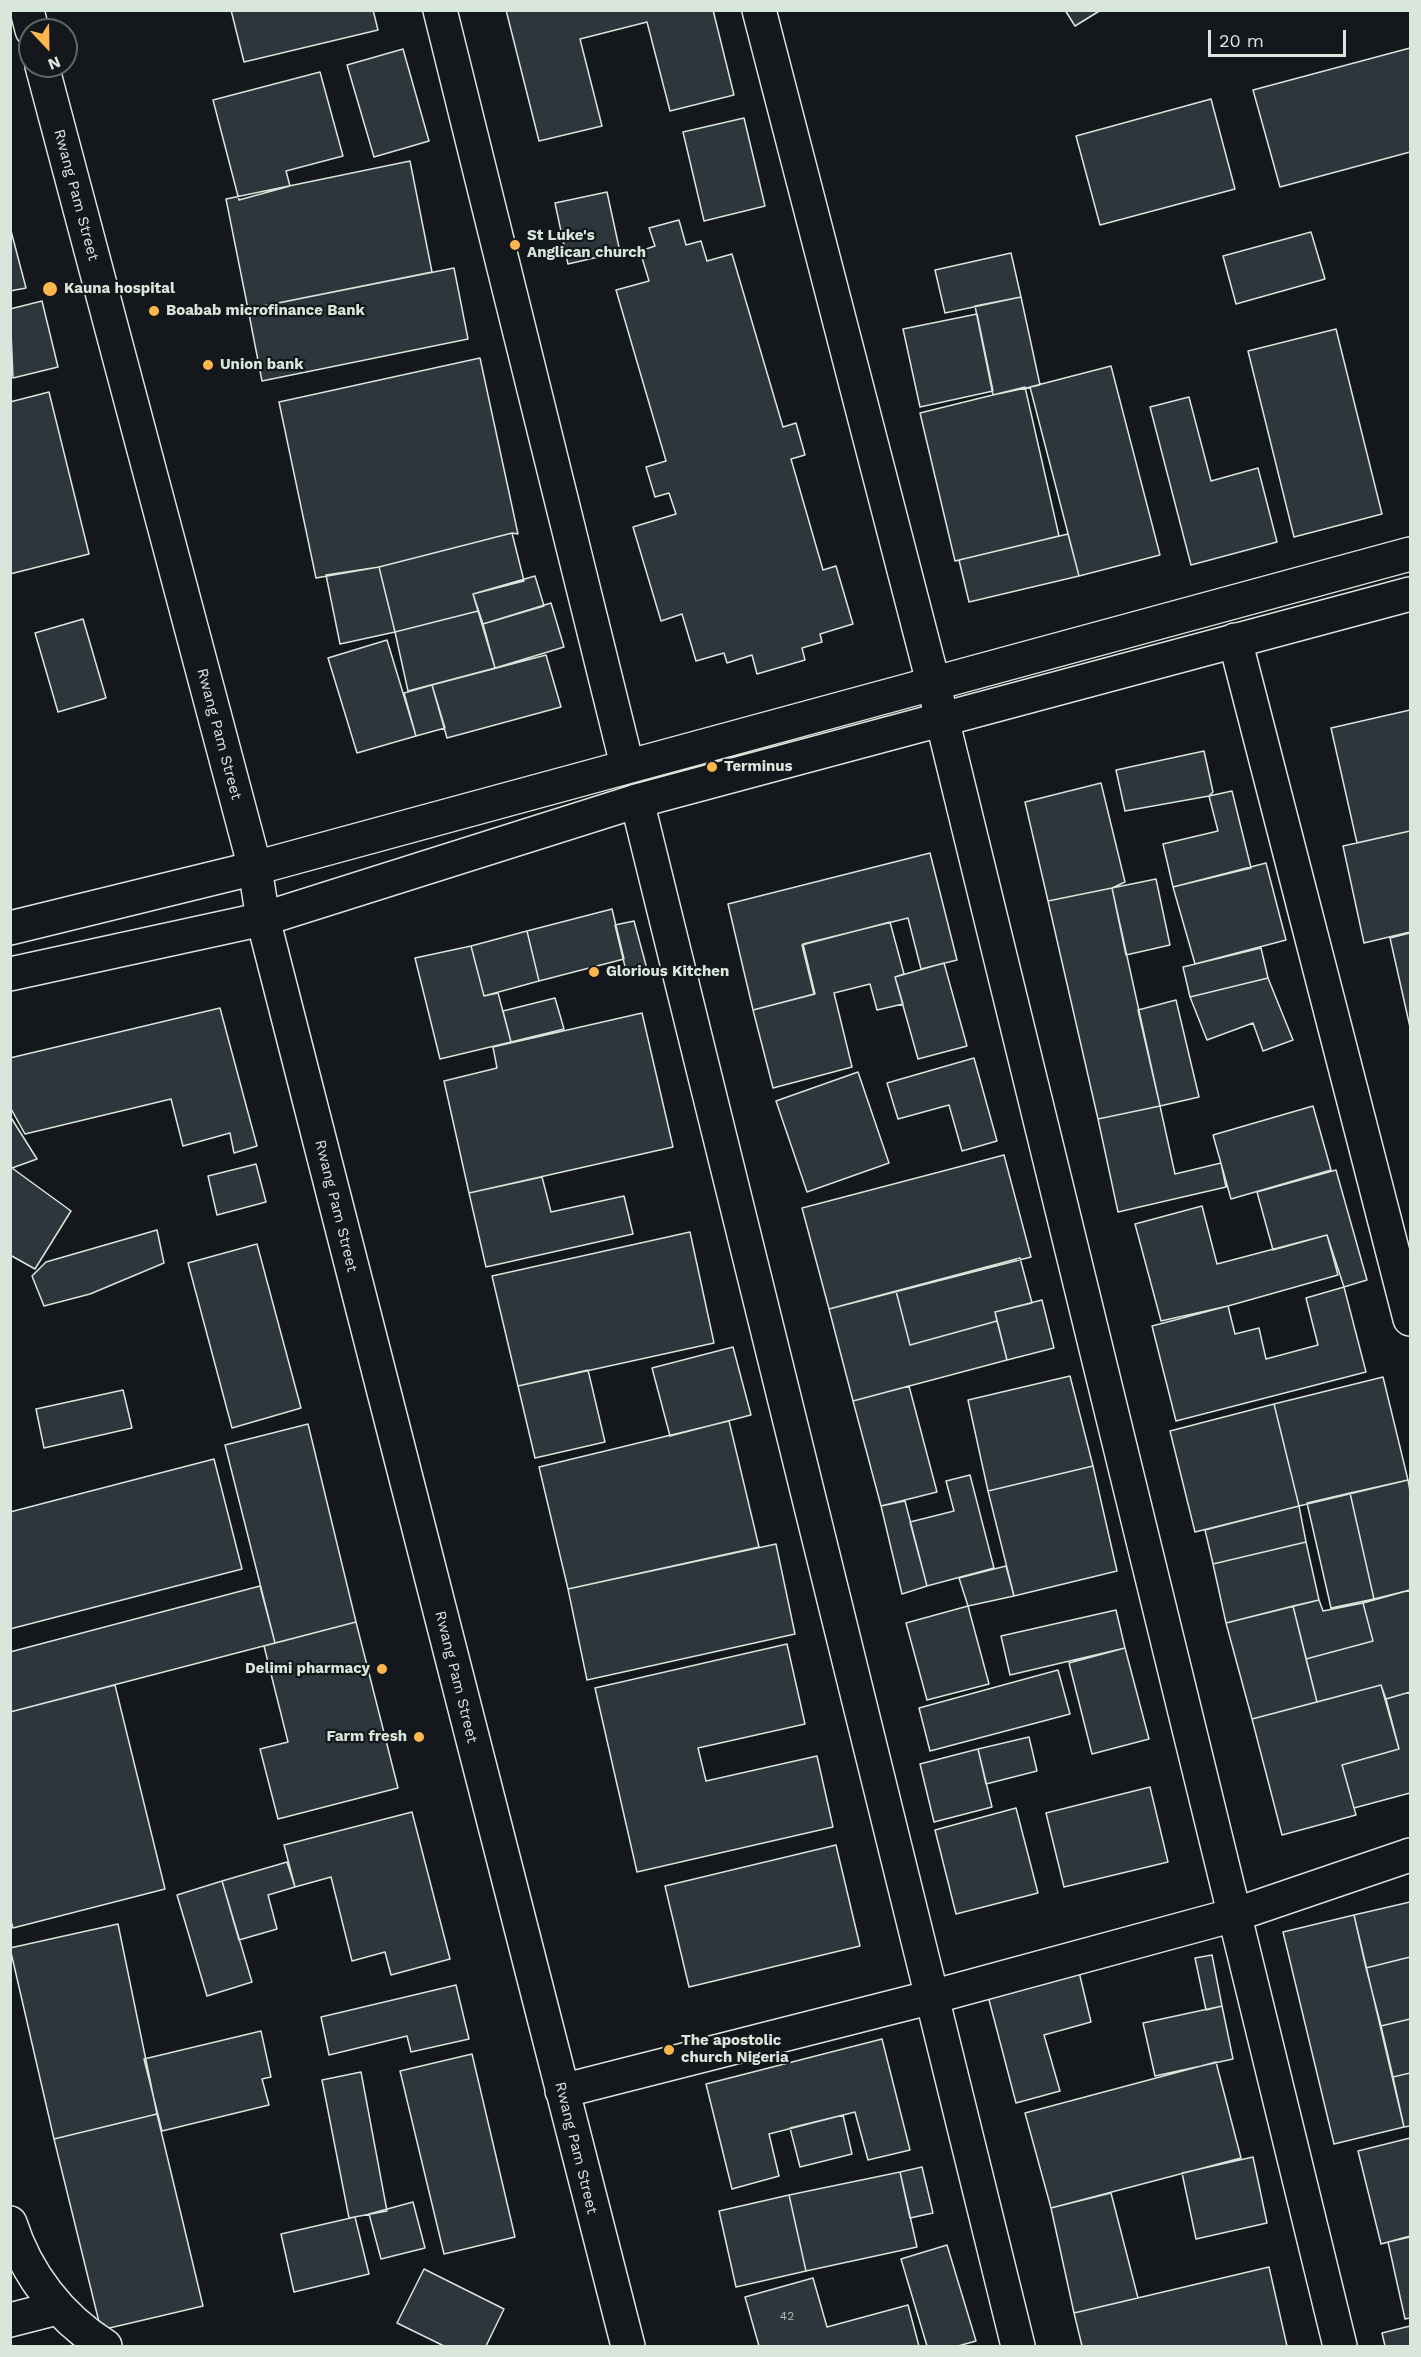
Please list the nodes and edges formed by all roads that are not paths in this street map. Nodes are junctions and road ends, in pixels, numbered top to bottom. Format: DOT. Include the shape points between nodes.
graph roads {
  1 [pos="440,10"];
  2 [pos="759,10"];
  3 [pos="45,78"];
  4 [pos="1410,554"];
  5 [pos="1410,594"];
  6 [pos="1235,640"];
  7 [pos="933,682"];
  8 [pos="941,720"];
  9 [pos="627,765"];
  10 [pos="637,801"];
  11 [pos="255,868"];
  12 [pos="263,919"];
  13 [pos="10,928"];
  14 [pos="10,974"];
  15 [pos="1410,1319"];
  16 [pos="1410,1855"];
  17 [pos="1234,1915"];
  18 [pos="932,1997"];
  19 [pos="561,2091"];
  20 [pos="11,2228"];
  21 [pos="57,2308"];
  22 [pos="10,2320"];
  23 [pos="105,2346"];
  24 [pos="627,2346"];
  25 [pos="1018,2346"];
  26 [pos="1340,2346"];
  1 -- 9 [label="street"];
  2 -- 7 [label="street"];
  3 -- 11 [label="street, Rwang Pam Street"];
  4 -- 7 [label="street"];
  5 -- 6 [label="street"];
  6 -- 8 [label="street"];
  6 -- 15 [label="street"];
  7 -- 8 [label="street"];
  7 -- 9 [label="street"];
  8 -- 10 [label="street"];
  8 -- 17 [label="street"];
  9 -- 11 [label="street"];
  10 -- 12 [label="street"];
  10 -- 18 [label="street"];
  11 -- 12 [label="street, Rwang Pam Street"];
  11 -- 13 [label="street"];
  12 -- 14 [label="street"];
  12 -- 19 [label="street, Rwang Pam Street"];
  16 -- 17 [label="street"];
  17 -- 18 [label="street"];
  17 -- 26 [label="street"];
  18 -- 19 [label="street"];
  18 -- 25 [label="street"];
  19 -- 24 [label="street, Rwang Pam Street"];
  20 -- 21 [label="street"];
  21 -- 22 [label="street"];
  21 -- 23 [label="street"];
}
